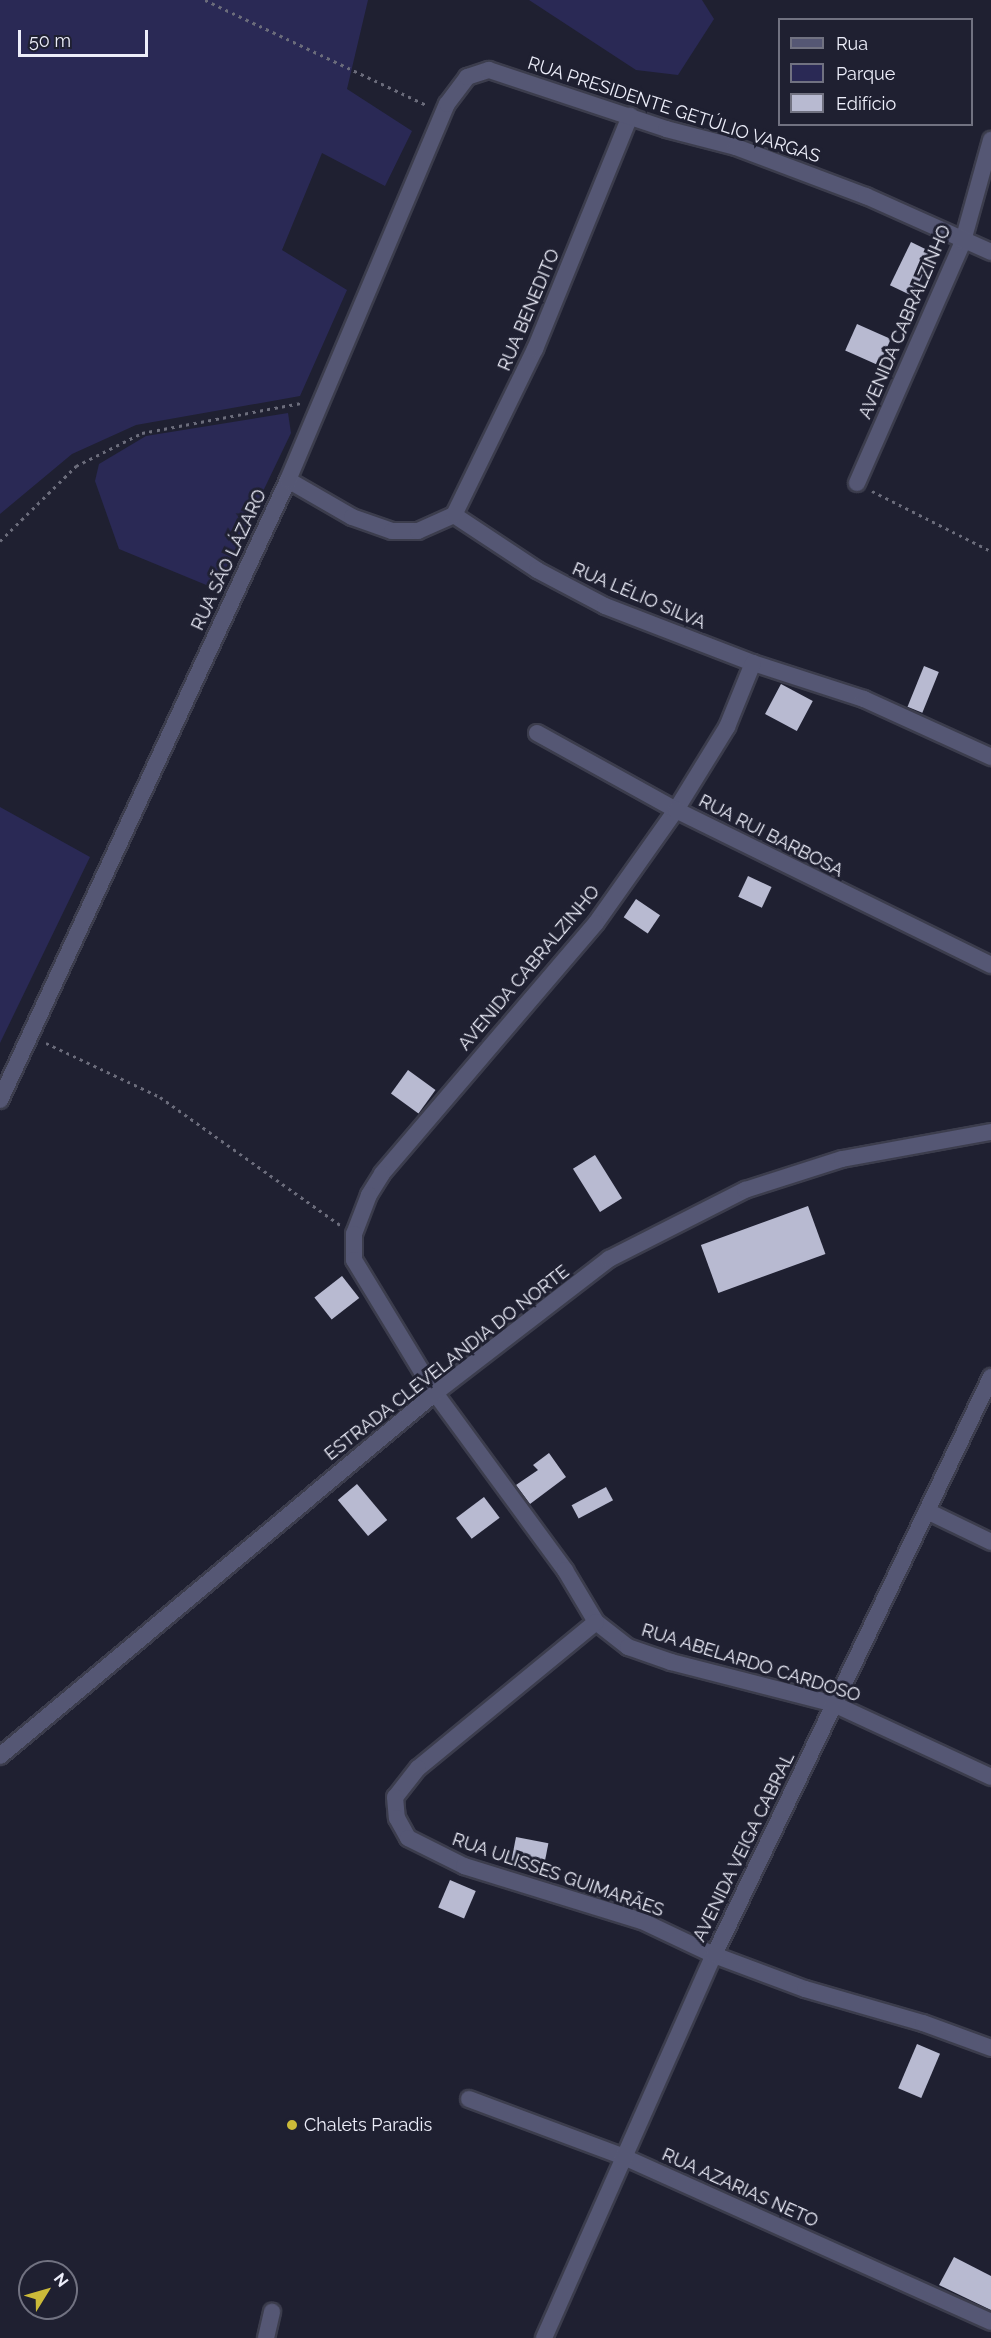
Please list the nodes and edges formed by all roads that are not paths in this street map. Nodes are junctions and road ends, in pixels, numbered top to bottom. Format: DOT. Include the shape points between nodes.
graph roads {
  1 [pos="510,78"];
  2 [pos="630,116"];
  3 [pos="991,140"];
  4 [pos="963,241"];
  5 [pos="991,252"];
  6 [pos="288,480"];
  7 [pos="857,483"];
  8 [pos="454,515"];
  9 [pos="753,663"];
  10 [pos="537,733"];
  11 [pos="991,757"];
  12 [pos="676,810"];
  13 [pos="991,965"];
  14 [pos="0,1100"];
  15 [pos="990,1131"];
  16 [pos="354,1260"];
  17 [pos="991,1377"];
  18 [pos="435,1393"];
  19 [pos="927,1511"];
  20 [pos="991,1542"];
  21 [pos="596,1622"];
  22 [pos="834,1704"];
  23 [pos="0,1756"];
  24 [pos="991,1777"];
  25 [pos="714,1955"];
  26 [pos="991,2049"];
  27 [pos="469,2099"];
  28 [pos="624,2157"];
  29 [pos="272,2312"];
  30 [pos="991,2322"];
  31 [pos="266,2338"];
  32 [pos="544,2338"];
  1 -- 2 [label="street, RUA PRESIDENTE GETÚLIO VARGAS"];
  1 -- 6 [label="street, RUA SÃO LÁZARO" via="489,70 472,73 456,90"];
  2 -- 4 [label="street, RUA PRESIDENTE GETÚLIO VARGAS" via="736,147 821,178"];
  2 -- 8 [label="street, RUA BENEDITO" via="535,349"];
  3 -- 4 [label="street, AVENIDA CABRALZINHO"];
  4 -- 5 [label="street, RUA PRESIDENTE GETÚLIO VARGAS"];
  4 -- 7 [label="street, AVENIDA CABRALZINHO"];
  6 -- 8 [label="street" via="352,517 392,531 418,531"];
  6 -- 14 [label="street, RUA SÃO LÁZARO"];
  8 -- 9 [label="street, RUA LÉLIO SILVA" via="558,583 605,606"];
  9 -- 11 [label="street, RUA LÉLIO SILVA" via="864,699"];
  9 -- 12 [label="street, AVENIDA CABRALZINHO" via="727,728"];
  10 -- 12 [label="street, RUA RUI BARBOSA"];
  12 -- 13 [label="street, RUA RUI BARBOSA"];
  12 -- 16 [label="street, AVENIDA CABRALZINHO" via="596,923 382,1174 354,1234"];
  15 -- 18 [label="street, ESTRADA CLEVELANDIA DO NORTE" via="842,1160 745,1190 689,1216 609,1259"];
  16 -- 18 [label="street, RUA ABELARDO CARDOSO"];
  17 -- 19 [label="street, AVENIDA VEIGA CABRAL"];
  18 -- 21 [label="street, RUA ABELARDO CARDOSO" via="565,1569"];
  18 -- 23 [label="street, ESTRADA CLEVELANDIA DO NORTE"];
  19 -- 20 [label="street"];
  19 -- 22 [label="street, AVENIDA VEIGA CABRAL"];
  21 -- 22 [label="street, RUA ABELARDO CARDOSO" via="628,1647 671,1662"];
  21 -- 25 [label="street, RUA ULISSES GUIMARÃES" via="418,1768 395,1797 397,1818 408,1838 432,1853 642,1921"];
  22 -- 24 [label="street, RUA ABELARDO CARDOSO"];
  22 -- 25 [label="street, AVENIDA VEIGA CABRAL"];
  25 -- 26 [label="street, RUA ULISSES GUIMARÃES"];
  25 -- 28 [label="street, AVENIDA VEIGA CABRAL"];
  27 -- 28 [label="street, RUA AZARIAS NETO"];
  28 -- 30 [label="street, RUA AZARIAS NETO"];
  28 -- 32 [label="street, AVENIDA VEIGA CABRAL"];
  29 -- 31 [label="street"];
}
